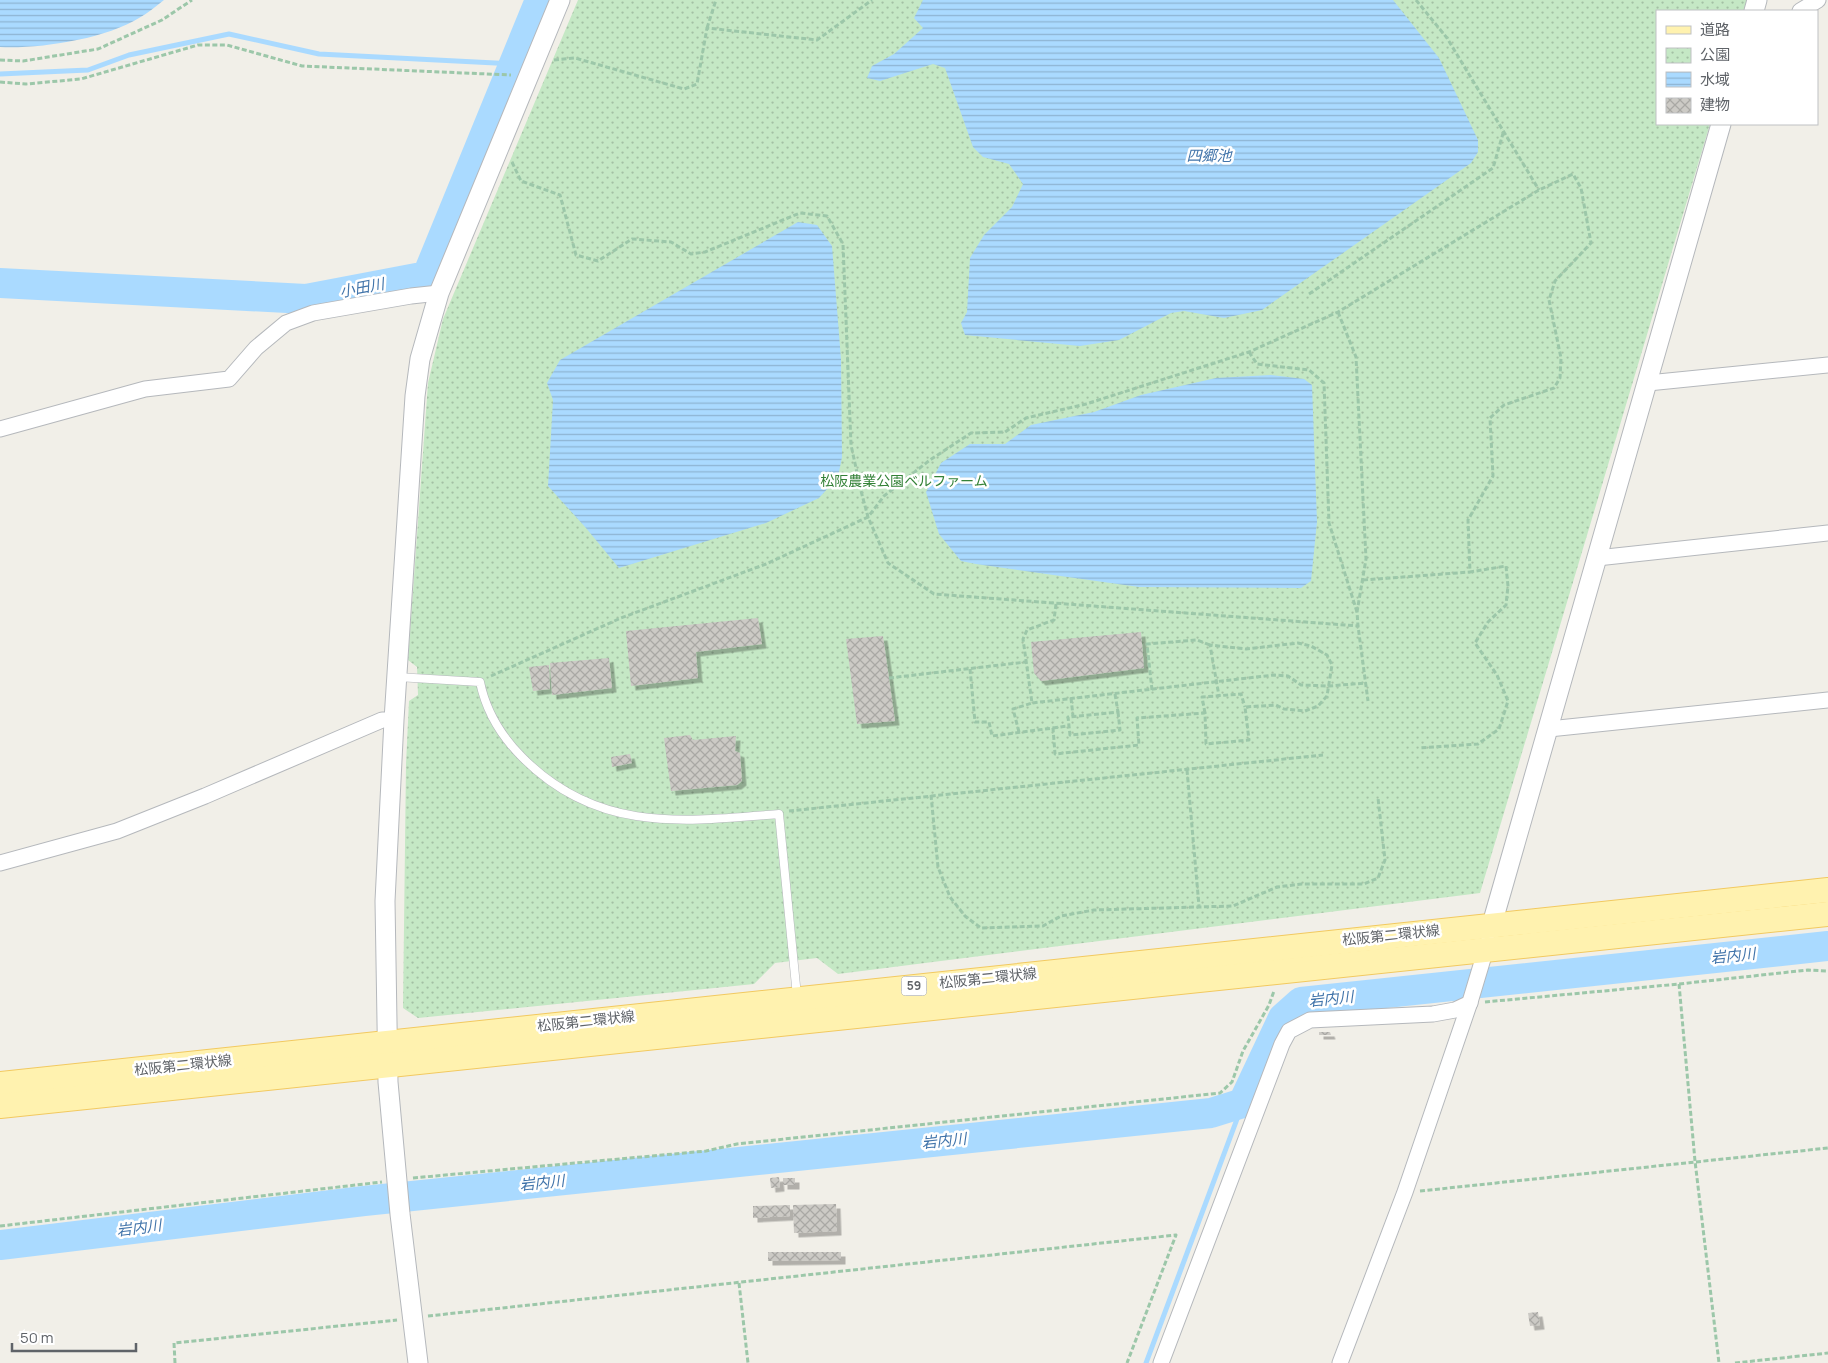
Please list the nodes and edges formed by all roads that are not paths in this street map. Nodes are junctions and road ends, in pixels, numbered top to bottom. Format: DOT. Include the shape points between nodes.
graph roads {
  1 [pos="560,0"];
  2 [pos="1818,0"];
  3 [pos="1802,10"];
  4 [pos="1721,125"];
  5 [pos="439,293"];
  6 [pos="1828,364"];
  7 [pos="1648,383"];
  8 [pos="0,429"];
  9 [pos="1828,533"];
  10 [pos="1598,558"];
  11 [pos="397,677"];
  12 [pos="1828,700"];
  13 [pos="394,720"];
  14 [pos="1550,729"];
  15 [pos="0,863"];
  16 [pos="1828,890"];
  17 [pos="1828,914"];
  18 [pos="1492,924"];
  19 [pos="1482,960"];
  20 [pos="798,998"];
  21 [pos="1470,1002"];
  22 [pos="387,1054"];
  23 [pos="0,1084"];
  24 [pos="0,1106"];
  25 [pos="418,1363"];
  26 [pos="1161,1363"];
  27 [pos="1340,1363"];
  1 -- 5 [label="street"];
  2 -- 3 [label="street"];
  4 -- 7 [label="street"];
  5 -- 8 [label="street" via="313,313 286,324 256,348 229,380 145,389"];
  5 -- 11 [label="street" via="420,359 415,396"];
  6 -- 7 [label="street"];
  7 -- 10 [label="street"];
  9 -- 10 [label="street"];
  10 -- 14 [label="street"];
  11 -- 13 [label="street"];
  11 -- 20 [label="lane" via="480,682 484,703 513,748 563,790 606,811 634,817 691,821 779,814"];
  12 -- 14 [label="street"];
  13 -- 15 [label="street" via="382,720 117,831"];
  13 -- 22 [label="street" via="385,901"];
  14 -- 18 [label="street"];
  16 -- 18 [label="main road, 松阪第二環状線 / 59"];
  17 -- 19 [label="main road, 松阪第二環状線 / 59"];
  18 -- 19 [label="street"];
  18 -- 20 [label="main road, 松阪第二環状線 / 59"];
  19 -- 21 [label="street"];
  19 -- 22 [label="main road, 松阪第二環状線 / 59" via="1278,972"];
  20 -- 22 [label="main road, 松阪第二環状線 / 59"];
  21 -- 26 [label="street" via="1455,1010 1433,1014 1310,1020 1289,1031"];
  21 -- 27 [label="street" via="1405,1192"];
  22 -- 23 [label="main road, 松阪第二環状線 / 59"];
  22 -- 24 [label="main road, 松阪第二環状線 / 59"];
  22 -- 25 [label="street" via="400,1214"];
}
